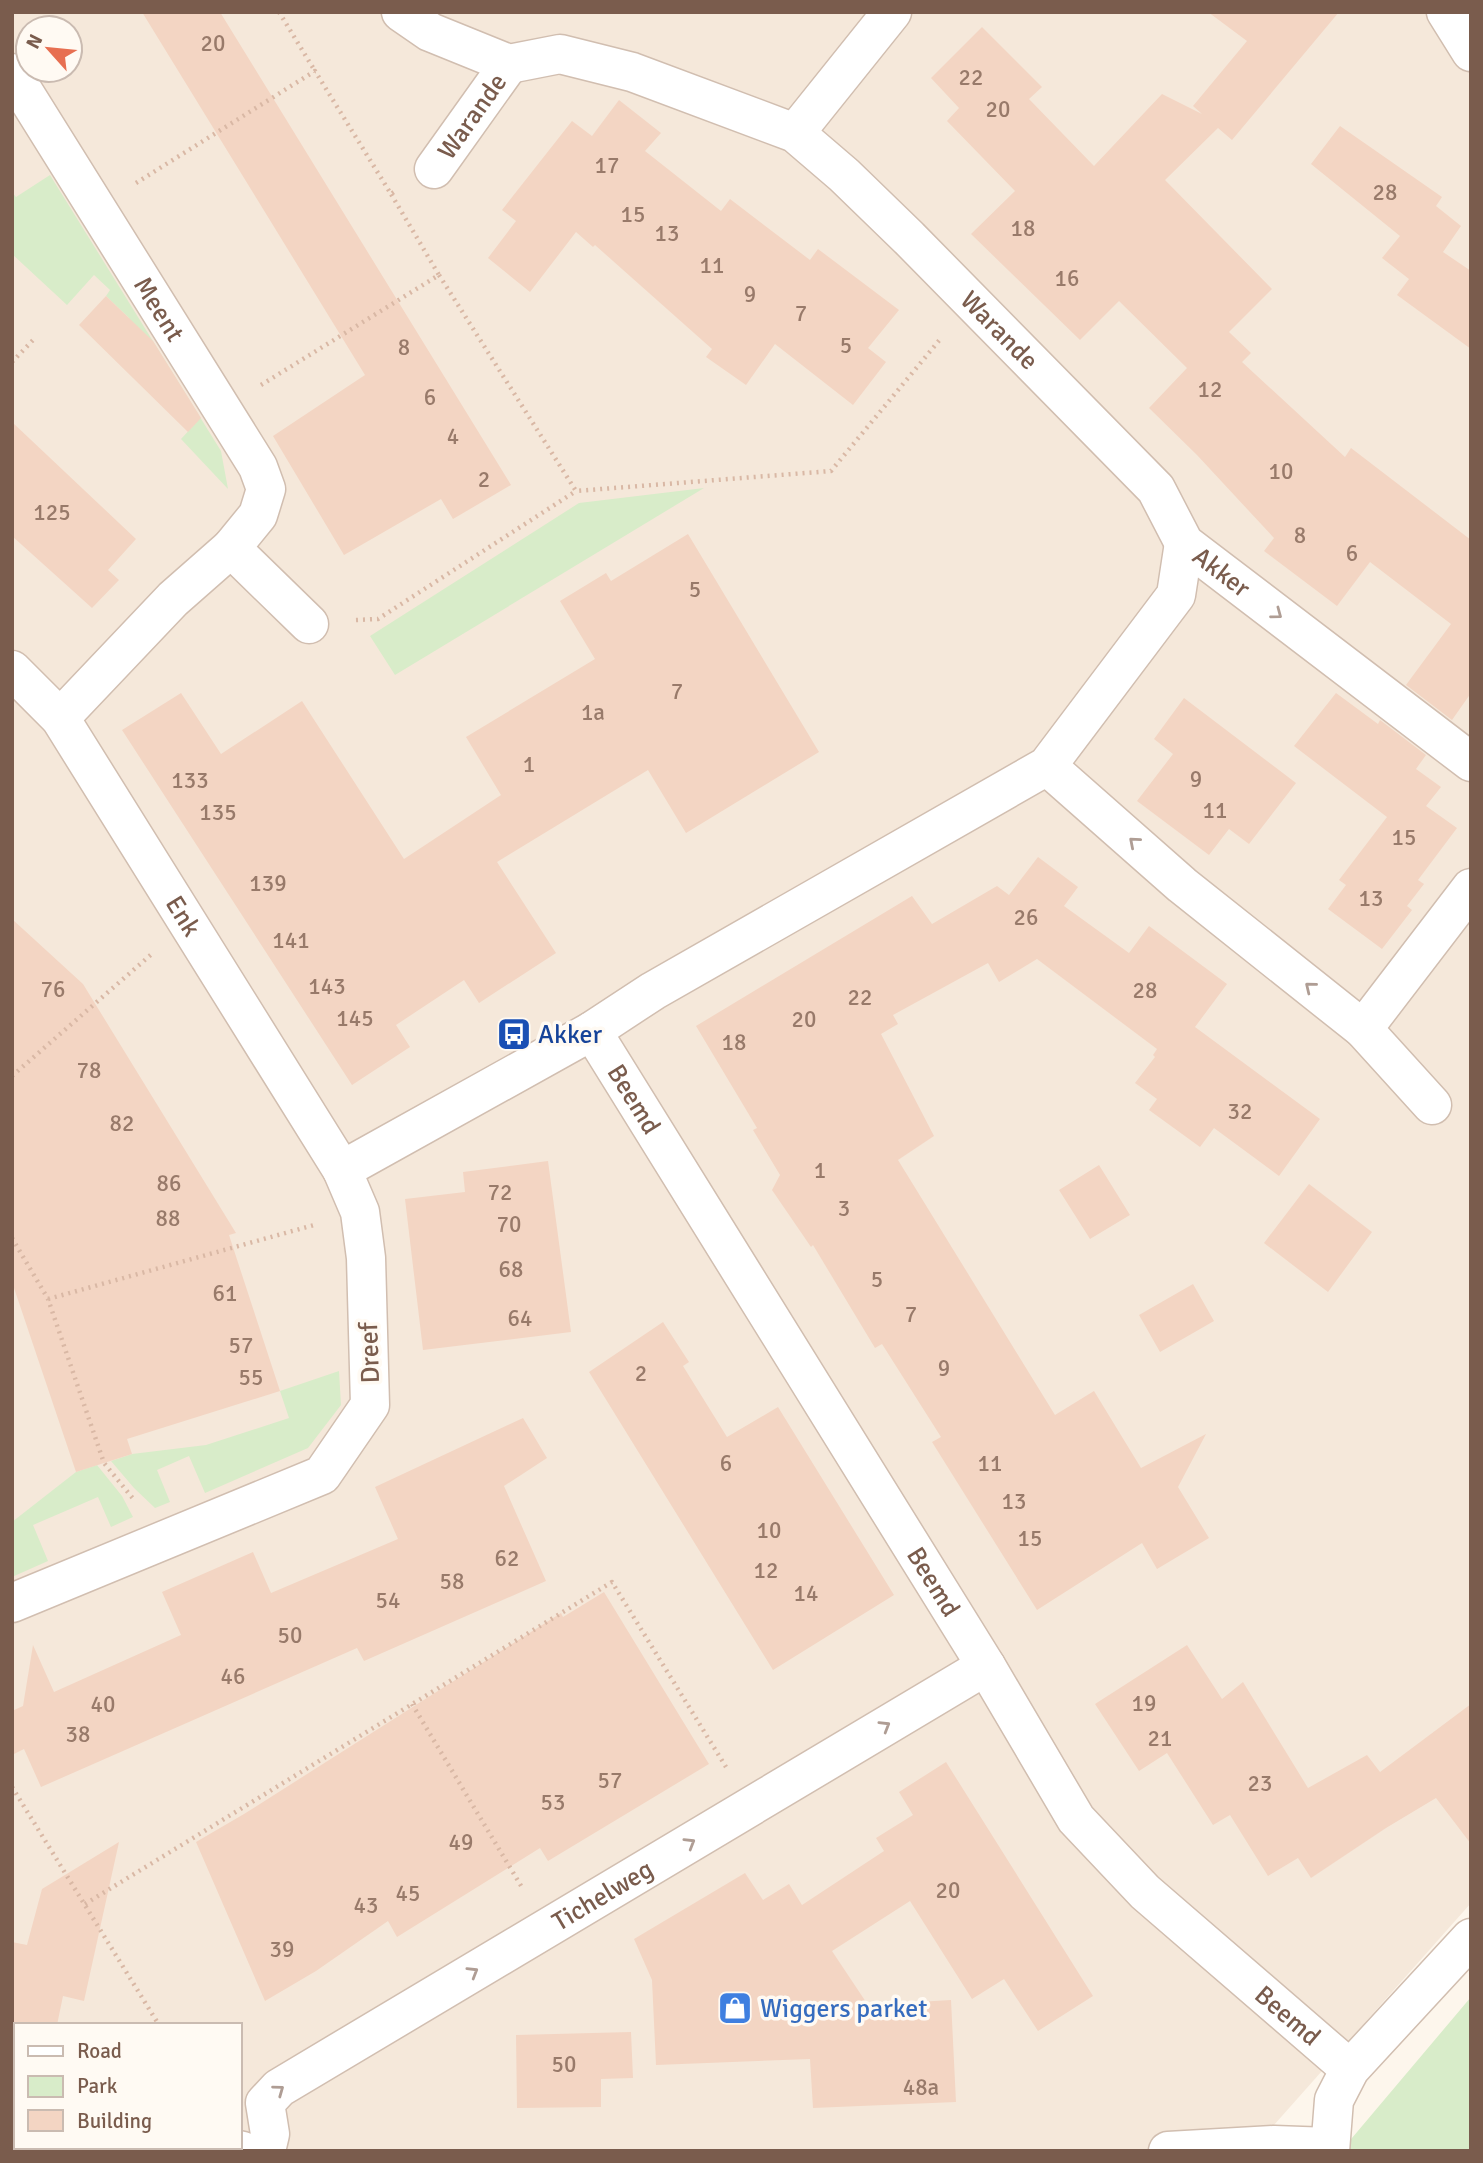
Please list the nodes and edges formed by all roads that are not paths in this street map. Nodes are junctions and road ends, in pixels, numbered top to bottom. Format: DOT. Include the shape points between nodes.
graph roads {
  1 [pos="401,12"];
  2 [pos="892,12"];
  3 [pos="1446,12"];
  4 [pos="1471,52"];
  5 [pos="509,64"];
  6 [pos="12,74"];
  7 [pos="795,133"];
  8 [pos="434,169"];
  9 [pos="1184,543"];
  10 [pos="231,548"];
  11 [pos="309,624"];
  12 [pos="12,670"];
  13 [pos="60,718"];
  14 [pos="1471,762"];
  15 [pos="1047,766"];
  16 [pos="1471,888"];
  17 [pos="1363,1029"];
  18 [pos="592,1031"];
  19 [pos="1432,1105"];
  20 [pos="342,1170"];
  21 [pos="12,1603"];
  22 [pos="986,1666"];
  23 [pos="1471,1938"];
  24 [pos="1350,2070"];
  25 [pos="1330,2149"];
  26 [pos="266,2151"];
  27 [pos="1168,2151"];
  1 -- 5 [label="street, Warande" via="429,32"];
  2 -- 7 [label="street"];
  3 -- 4 [label="street"];
  5 -- 7 [label="street, Warande" via="560,54 632,72"];
  5 -- 8 [label="street, Warande"];
  6 -- 10 [label="street, Meent" via="258,467 266,489 258,515"];
  7 -- 9 [label="street, Warande" via="972,301 1156,489"];
  9 -- 14 [label="street, Akker, one-way"];
  9 -- 15 [label="street, Akker" via="1176,595"];
  10 -- 11 [label="street"];
  10 -- 13 [label="street, Meent" via="173,599"];
  12 -- 13 [label="street, Enk"];
  13 -- 20 [label="street, Enk"];
  17 -- 15 [label="street, one-way" via="1182,885"];
  15 -- 18 [label="street, Akker" via="653,991"];
  16 -- 17 [label="street"];
  17 -- 19 [label="street"];
  18 -- 20 [label="street"];
  18 -- 22 [label="street, Beemd"];
  20 -- 21 [label="street, Dreef" via="360,1212 366,1258 370,1405 322,1475"];
  22 -- 24 [label="street, Beemd" via="1076,1819 1145,1892"];
  26 -- 22 [label="street, Tichelweg, one-way" via="270,2134 265,2103 279,2088"];
  23 -- 24 [label="street"];
  24 -- 25 [label="street" via="1334,2100"];
  25 -- 27 [label="street" via="1274,2145"];
}
